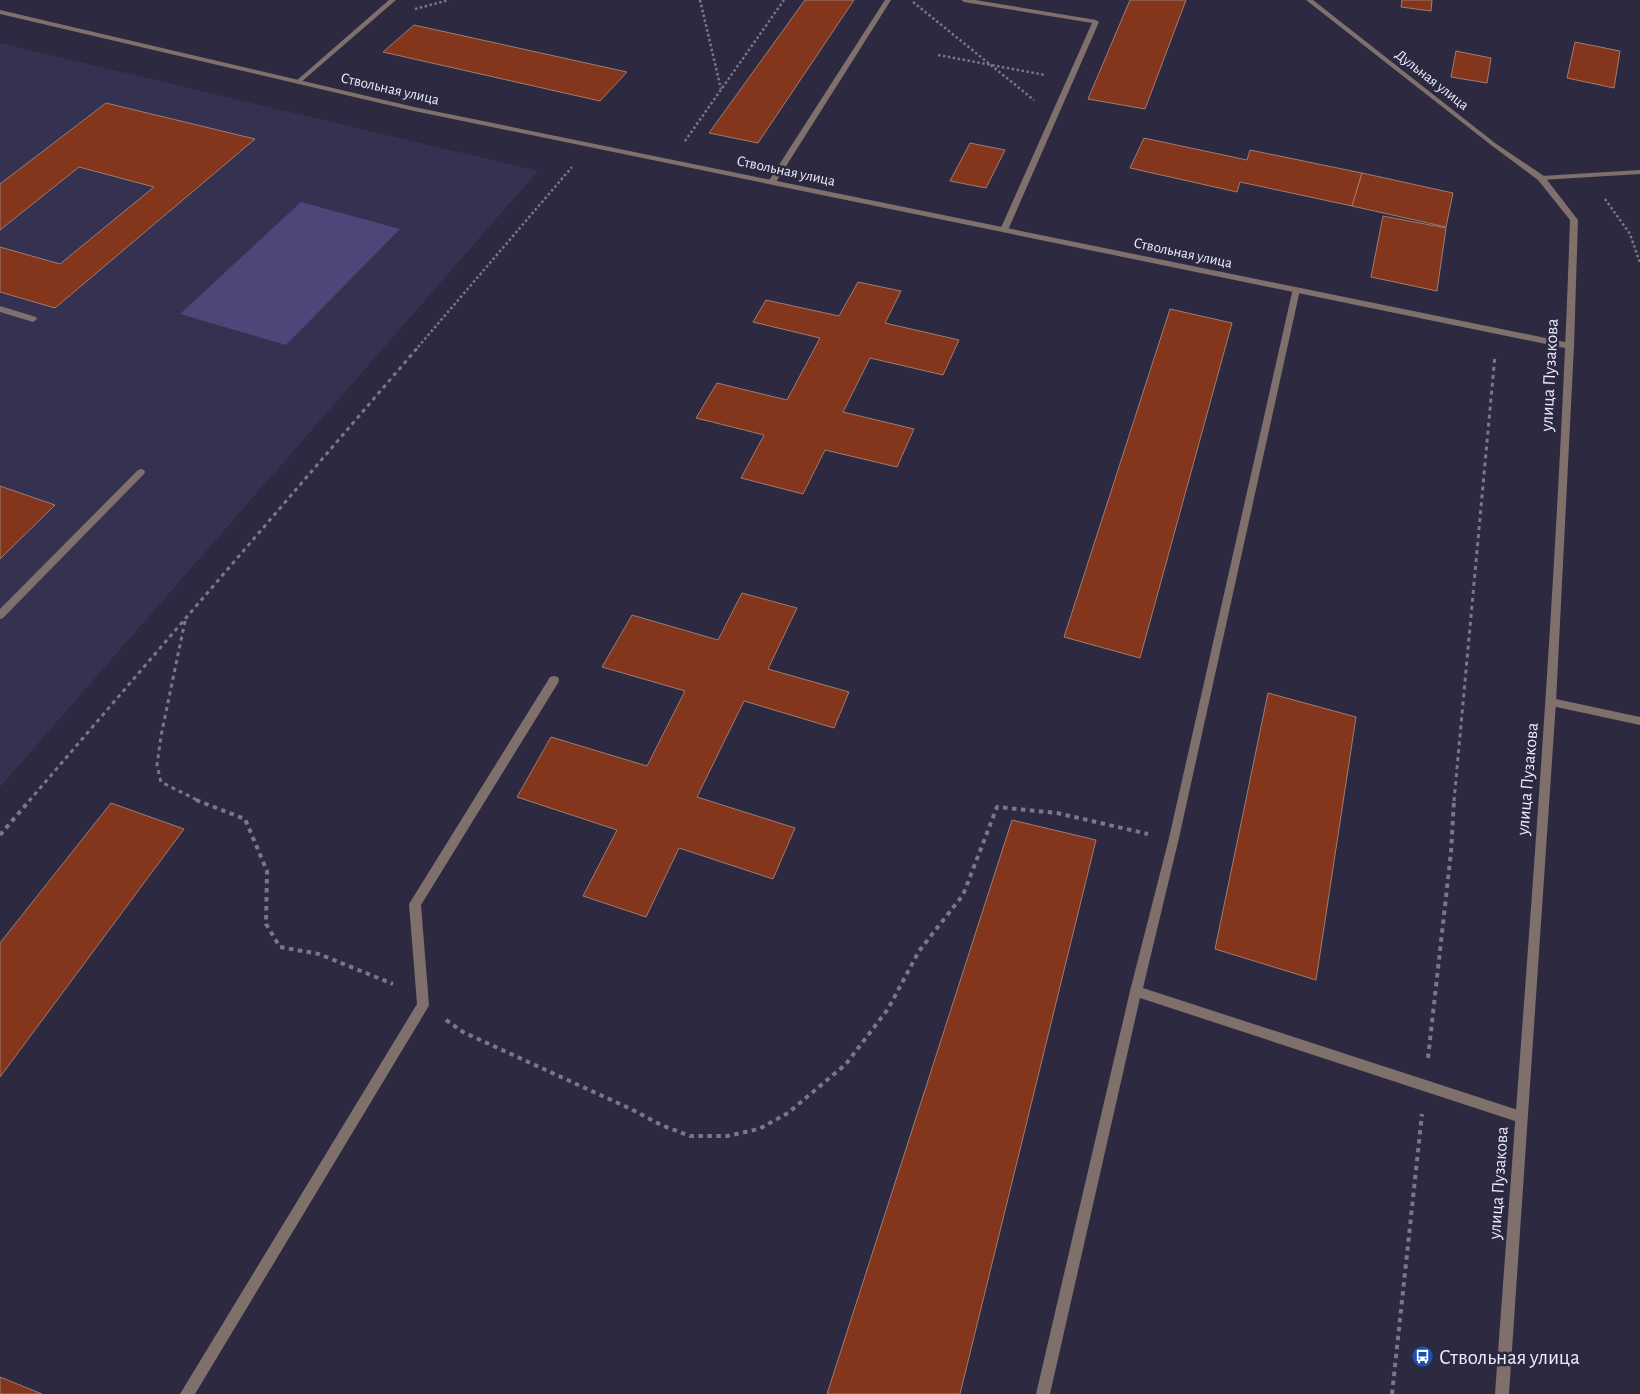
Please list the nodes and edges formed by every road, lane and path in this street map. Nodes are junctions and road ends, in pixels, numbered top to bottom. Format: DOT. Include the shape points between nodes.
graph roads {
  1 [pos="393,0"];
  2 [pos="700,0"];
  3 [pos="784,0"];
  4 [pos="888,0"];
  5 [pos="910,0"];
  6 [pos="964,0"];
  7 [pos="1309,0"];
  8 [pos="0,12"];
  9 [pos="938,55"];
  10 [pos="990,65"];
  11 [pos="1070,80"];
  12 [pos="298,82"];
  13 [pos="721,90"];
  14 [pos="1054,116"];
  15 [pos="591,145"];
  16 [pos="671,162"];
  17 [pos="1640,172"];
  18 [pos="1588,175"];
  19 [pos="1541,178"];
  20 [pos="772,182"];
  21 [pos="1004,230"];
  22 [pos="1640,264"];
  23 [pos="1296,290"];
  24 [pos="0,309"];
  25 [pos="33,319"];
  26 [pos="1493,330"];
  27 [pos="1570,346"];
  28 [pos="141,472"];
  29 [pos="0,615"];
  30 [pos="185,621"];
  31 [pos="554,680"];
  32 [pos="1551,702"];
  33 [pos="1640,721"];
  34 [pos="0,835"];
  35 [pos="1174,838"];
  36 [pos="1136,991"];
  37 [pos="423,1005"];
  38 [pos="1425,1086"];
  39 [pos="1521,1117"];
  40 [pos="187,1394"];
  41 [pos="1044,1394"];
  42 [pos="1392,1394"];
  43 [pos="1502,1394"];
  1 -- 12 [label="street"];
  2 -- 13 [label="path"];
  3 -- 13 [label="path"];
  4 -- 20 [label="street"];
  5 -- 10 [label="path"];
  6 -- 11 [label="street" via="1096,22"];
  7 -- 19 [label="street, Дульная улица"];
  8 -- 12 [label="street, Ствольная улица"];
  9 -- 10 [label="path"];
  10 -- 11 [label="path"];
  10 -- 14 [label="path"];
  11 -- 14 [label="street"];
  12 -- 15 [label="street, Ствольная улица"];
  13 -- 16 [label="path"];
  14 -- 21 [label="street"];
  15 -- 16 [label="street, Ствольная улица"];
  15 -- 30 [label="path"];
  16 -- 20 [label="street, Ствольная улица"];
  17 -- 18 [label="street"];
  18 -- 19 [label="street"];
  18 -- 22 [label="path" via="1630,234"];
  19 -- 27 [label="street, улица Пузакова" via="1574,220"];
  20 -- 21 [label="street, Ствольная улица"];
  21 -- 23 [label="street, Ствольная улица"];
  23 -- 26 [label="street, Ствольная улица"];
  23 -- 35 [label="street"];
  24 -- 25 [label="street"];
  26 -- 27 [label="street, Ствольная улица"];
  26 -- 38 [label="path" via="1495,352 1451,852"];
  27 -- 32 [label="street, улица Пузакова"];
  28 -- 29 [label="street"];
  30 -- 34 [label="path"];
  30 -- 37 [label="path" via="161,736 157,765 161,782 174,791 245,819 267,872 266,924 280,947 319,954 390,982"];
  31 -- 37 [label="street" via="415,904"];
  32 -- 33 [label="street"];
  32 -- 39 [label="street, улица Пузакова"];
  35 -- 36 [label="street"];
  35 -- 37 [label="path" via="1057,813 997,807 963,895 919,951 888,1009 846,1064 788,1114 759,1129 727,1136 690,1136 463,1032"];
  36 -- 38 [label="street"];
  36 -- 41 [label="street"];
  37 -- 40 [label="street"];
  38 -- 39 [label="street"];
  38 -- 42 [label="path"];
  39 -- 43 [label="street, улица Пузакова"];
}
